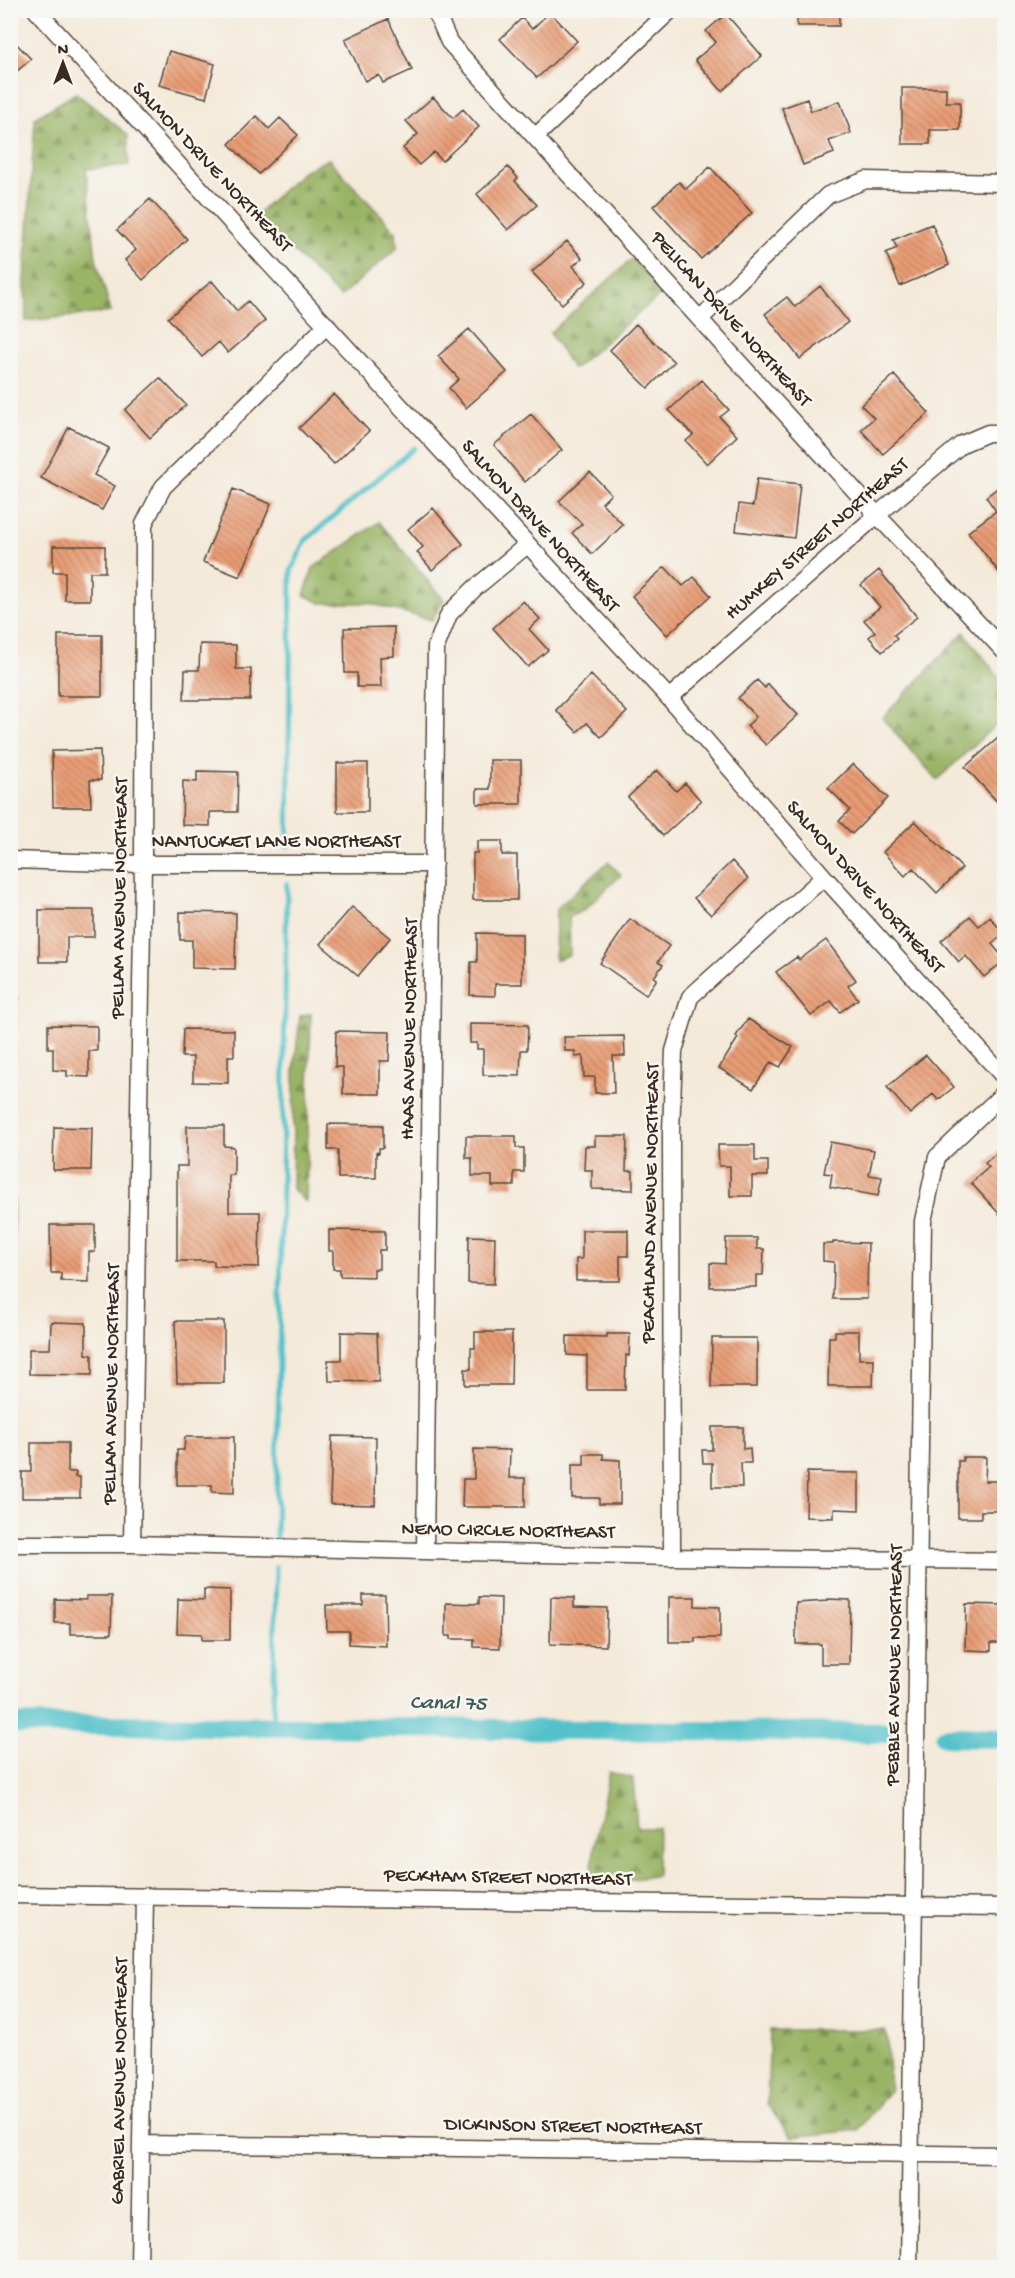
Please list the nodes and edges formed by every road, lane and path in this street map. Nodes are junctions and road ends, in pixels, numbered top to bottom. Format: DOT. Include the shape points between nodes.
graph roads {
  1 [pos="36,10"];
  2 [pos="435,10"];
  3 [pos="670,10"];
  4 [pos="536,136"];
  5 [pos="1005,183"];
  6 [pos="700,318"];
  7 [pos="327,325"];
  8 [pos="1005,433"];
  9 [pos="877,515"];
  10 [pos="527,545"];
  11 [pos="1005,651"];
  12 [pos="669,698"];
  13 [pos="10,860"];
  14 [pos="143,864"];
  15 [pos="434,864"];
  16 [pos="824,877"];
  17 [pos="1005,1077"];
  18 [pos="1005,1093"];
  19 [pos="10,1544"];
  20 [pos="132,1544"];
  21 [pos="425,1551"];
  22 [pos="672,1557"];
  23 [pos="919,1559"];
  24 [pos="1005,1561"];
  25 [pos="10,1895"];
  26 [pos="145,1896"];
  27 [pos="915,1906"];
  28 [pos="1005,1907"];
  29 [pos="141,2144"];
  30 [pos="911,2153"];
  31 [pos="1005,2155"];
  32 [pos="139,2268"];
  33 [pos="909,2268"];
  1 -- 7 [label="street, SALMON DRIVE NORTHEAST"];
  2 -- 4 [label="street, PELICAN DRIVE NORTHEAST" via="449,42"];
  3 -- 4 [label="street"];
  4 -- 6 [label="street, PELICAN DRIVE NORTHEAST"];
  5 -- 6 [label="street" via="866,180 828,195"];
  6 -- 9 [label="street, PELICAN DRIVE NORTHEAST"];
  7 -- 10 [label="street, SALMON DRIVE NORTHEAST"];
  7 -- 14 [label="street, PELLAM AVENUE NORTHEAST" via="163,487 144,524"];
  8 -- 9 [label="street, HUMKEY STREET NORTHEAST" via="988,433 962,444"];
  9 -- 11 [label="street, PELICAN DRIVE NORTHEAST"];
  9 -- 12 [label="street, HUMKEY STREET NORTHEAST"];
  10 -- 12 [label="street, SALMON DRIVE NORTHEAST"];
  10 -- 15 [label="street, HAAS AVENUE NORTHEAST" via="449,614 436,647"];
  12 -- 16 [label="street, SALMON DRIVE NORTHEAST"];
  13 -- 14 [label="street, NANTUCKET LANE NORTHEAST"];
  14 -- 15 [label="street, NANTUCKET LANE NORTHEAST"];
  14 -- 20 [label="street, PELLAM AVENUE NORTHEAST"];
  15 -- 21 [label="street, HAAS AVENUE NORTHEAST"];
  16 -- 17 [label="street, SALMON DRIVE NORTHEAST"];
  16 -- 22 [label="street, PEACHLAND AVENUE NORTHEAST" via="690,997 674,1051"];
  18 -- 23 [label="street, PEBBLE AVENUE NORTHEAST" via="937,1157 927,1198"];
  19 -- 20 [label="street, NEMO CIRCLE NORTHEAST"];
  20 -- 21 [label="street, NEMO CIRCLE NORTHEAST"];
  21 -- 22 [label="street, NEMO CIRCLE NORTHEAST"];
  22 -- 23 [label="street, NEMO CIRCLE NORTHEAST"];
  23 -- 24 [label="street, NEMO CIRCLE NORTHEAST"];
  23 -- 27 [label="street, PEBBLE AVENUE NORTHEAST"];
  25 -- 26 [label="street, PECKHAM STREET NORTHEAST"];
  26 -- 27 [label="street, PECKHAM STREET NORTHEAST"];
  26 -- 29 [label="street, GABRIEL AVENUE NORTHEAST"];
  27 -- 28 [label="street, PECKHAM STREET NORTHEAST"];
  27 -- 30 [label="street, PEBBLE AVENUE NORTHEAST"];
  29 -- 30 [label="street, DICKINSON STREET NORTHEAST"];
  29 -- 32 [label="street, GABRIEL AVENUE NORTHEAST"];
  30 -- 31 [label="street, DICKINSON STREET NORTHEAST"];
  30 -- 33 [label="street, PEBBLE AVENUE NORTHEAST"];
}
